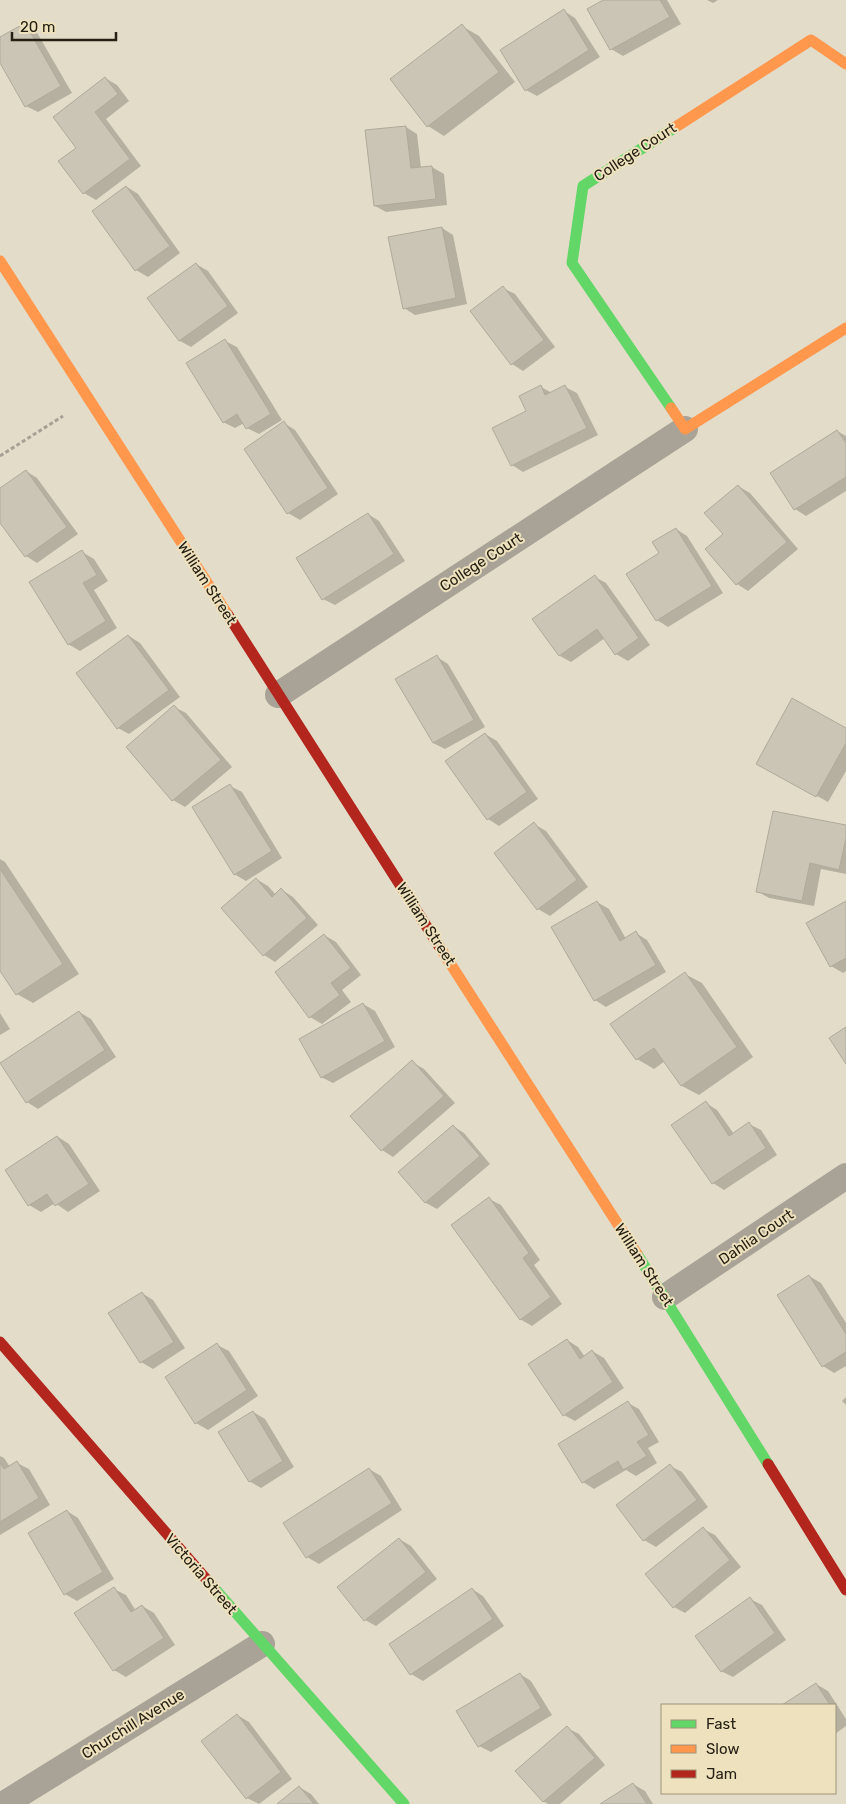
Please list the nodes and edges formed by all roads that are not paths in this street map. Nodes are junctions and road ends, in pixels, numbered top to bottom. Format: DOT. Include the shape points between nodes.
graph roads {
  1 [pos="846,64"];
  2 [pos="0,261"];
  3 [pos="846,328"];
  4 [pos="685,429"];
  5 [pos="278,695"];
  6 [pos="846,1176"];
  7 [pos="665,1297"];
  8 [pos="0,1342"];
  9 [pos="846,1590"];
  10 [pos="262,1644"];
  11 [pos="4,1804"];
  12 [pos="404,1804"];
  1 -- 4 [label="main road, College Court" via="811,40 583,186 572,262"];
  2 -- 5 [label="main road, William Street"];
  3 -- 4 [label="main road, College Court"];
  4 -- 5 [label="street, College Court"];
  5 -- 7 [label="main road, William Street"];
  6 -- 7 [label="street, Dahlia Court"];
  7 -- 9 [label="main road, William Street"];
  8 -- 10 [label="main road, Victoria Street"];
  10 -- 11 [label="street, Churchill Avenue"];
  10 -- 12 [label="main road, Victoria Street"];
}
